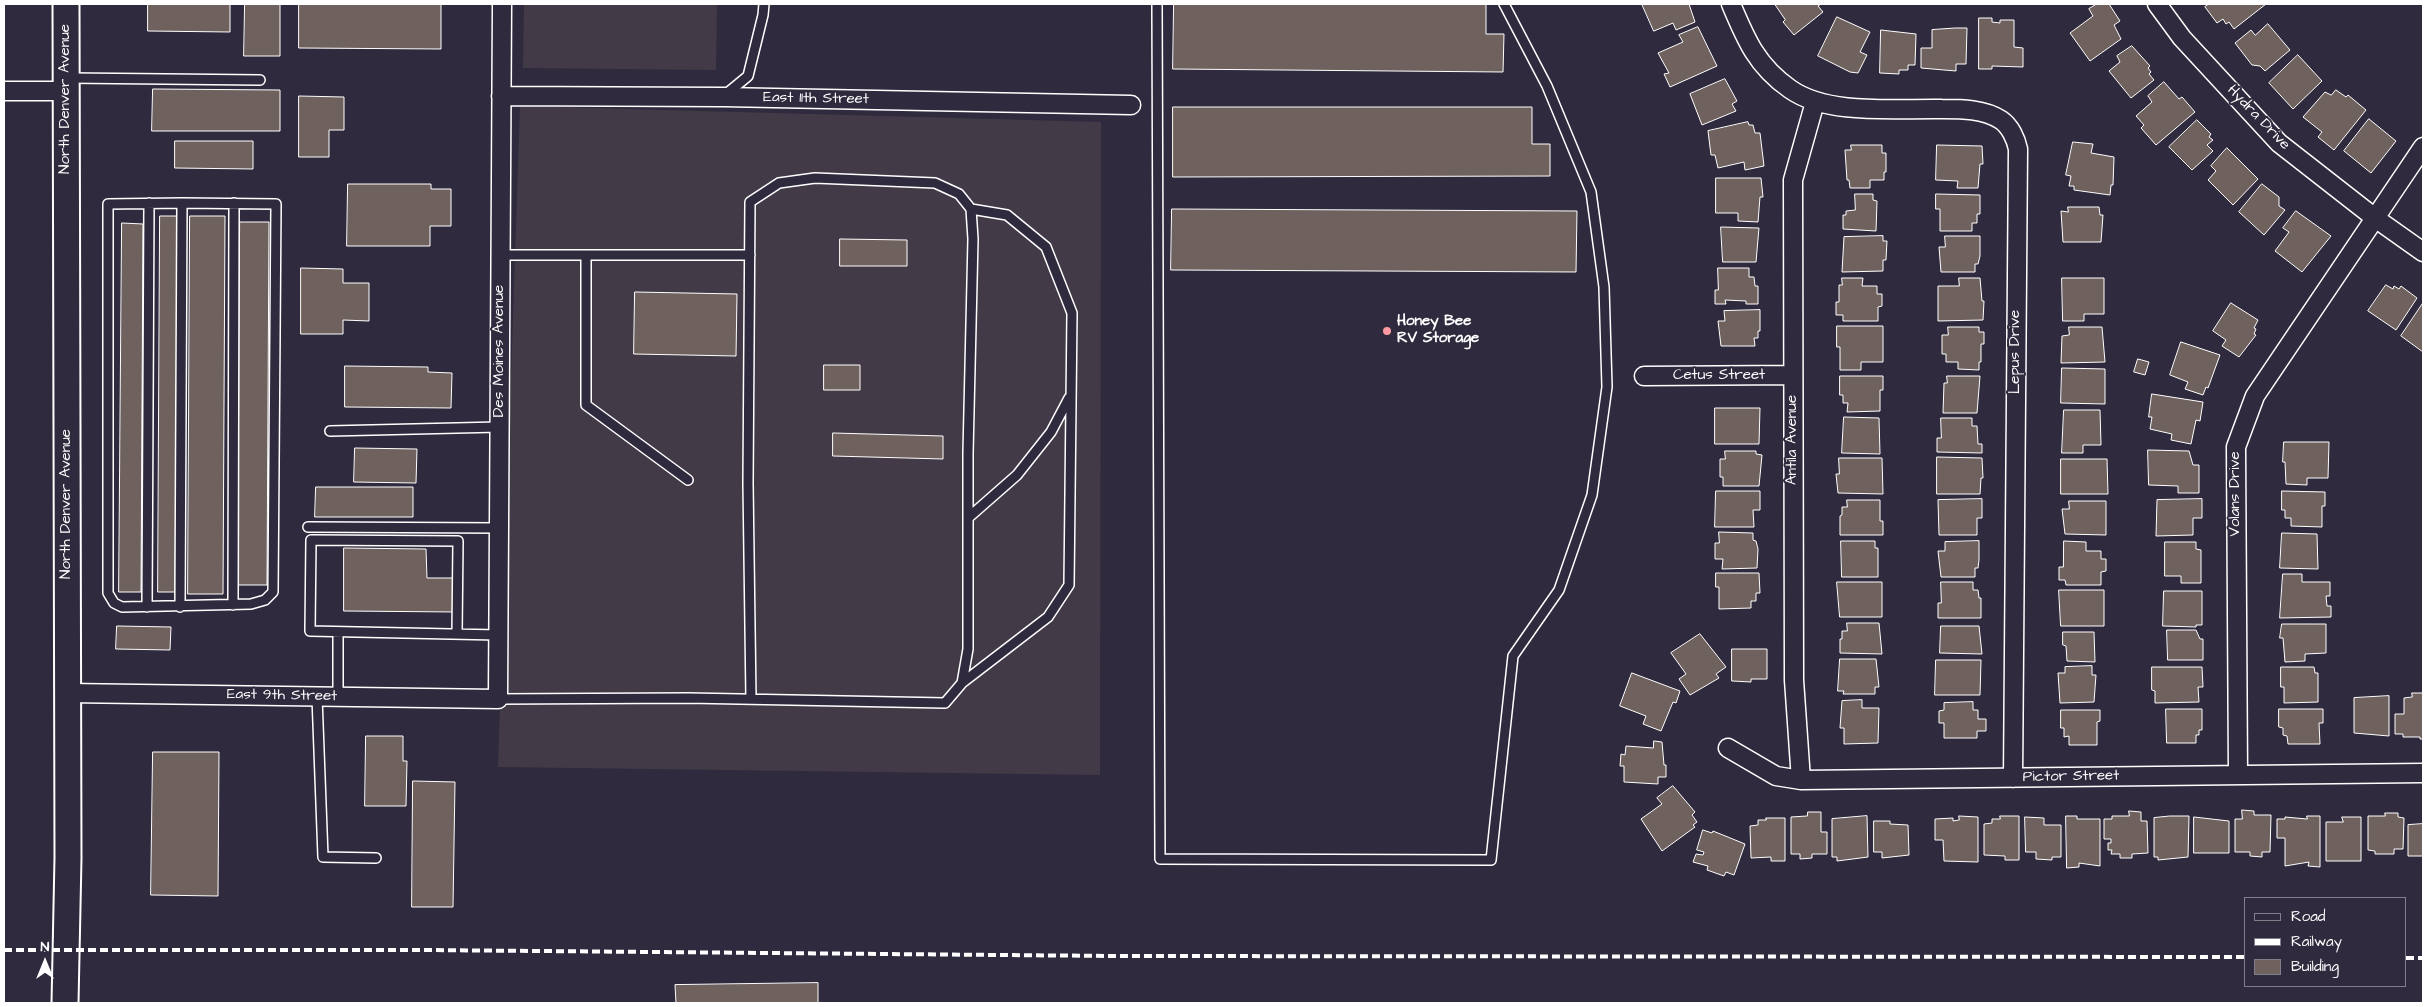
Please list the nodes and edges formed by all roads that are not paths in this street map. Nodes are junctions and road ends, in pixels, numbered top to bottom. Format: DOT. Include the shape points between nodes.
graph roads {
  1 [pos="66,4"];
  2 [pos="502,4"];
  3 [pos="764,4"];
  4 [pos="1157,4"];
  5 [pos="1504,4"];
  6 [pos="1731,4"];
  7 [pos="2156,4"];
  8 [pos="260,80"];
  9 [pos="66,85"];
  10 [pos="4,91"];
  11 [pos="501,96"];
  12 [pos="723,97"];
  13 [pos="1815,102"];
  14 [pos="1131,105"];
  15 [pos="2423,147"];
  16 [pos="149,203"];
  17 [pos="182,203"];
  18 [pos="234,203"];
  19 [pos="971,209"];
  20 [pos="2375,218"];
  21 [pos="2423,252"];
  22 [pos="500,255"];
  23 [pos="586,255"];
  24 [pos="750,255"];
  25 [pos="1793,375"];
  26 [pos="1644,376"];
  27 [pos="1071,396"];
  28 [pos="499,427"];
  29 [pos="330,431"];
  30 [pos="688,480"];
  31 [pos="968,518"];
  32 [pos="308,527"];
  33 [pos="499,528"];
  34 [pos="233,605"];
  35 [pos="147,607"];
  36 [pos="180,607"];
  37 [pos="338,632"];
  38 [pos="457,634"];
  39 [pos="498,634"];
  40 [pos="962,683"];
  41 [pos="67,694"];
  42 [pos="317,697"];
  43 [pos="338,697"];
  44 [pos="498,699"];
  45 [pos="751,699"];
  46 [pos="1728,748"];
  47 [pos="2423,773"];
  48 [pos="2238,775"];
  49 [pos="2013,778"];
  50 [pos="1801,780"];
  51 [pos="376,858"];
  52 [pos="65,1003"];
  1 -- 9 [label="main road, North Denver Avenue"];
  2 -- 11 [label="street, Des Moines Avenue"];
  3 -- 12 [label="lane" via="748,76"];
  4 -- 5 [label="lane" via="1160,859 1462,860 1491,860 1513,656 1559,590 1592,495 1607,386 1604,287 1591,192 1547,86"];
  6 -- 13 [label="street, Lepus Drive" via="1747,42 1763,66 1791,90"];
  7 -- 20 [label="street, Hydra Drive" via="2182,38 2279,143"];
  8 -- 9 [label="lane"];
  9 -- 10 [label="street"];
  9 -- 41 [label="main road, North Denver Avenue"];
  11 -- 12 [label="street, East 11th Street"];
  11 -- 22 [label="street, Des Moines Avenue"];
  12 -- 14 [label="street, East 11th Street"];
  13 -- 25 [label="street, Antila Avenue" via="1793,180"];
  13 -- 49 [label="street, Lepus Drive" via="1855,107 1972,109 2002,120 2016,138"];
  15 -- 20 [label="street, Volans Drive"];
  16 -- 17 [label="lane"];
  16 -- 35 [label="lane"];
  16 -- 35 [label="lane" via="108,204 108,594 114,603 122,607"];
  17 -- 18 [label="lane"];
  17 -- 36 [label="lane"];
  18 -- 34 [label="lane"];
  18 -- 34 [label="lane" via="276,204 276,214 273,592 265,600"];
  19 -- 24 [label="lane" via="959,194 935,184 815,178 779,183 750,202"];
  19 -- 27 [label="lane" via="1007,215 1046,247 1072,313"];
  19 -- 31 [label="lane" via="974,239"];
  20 -- 21 [label="street, Hydra Drive"];
  20 -- 48 [label="street, Volans Drive" via="2255,396 2236,447"];
  22 -- 23 [label="lane"];
  22 -- 28 [label="street, Des Moines Avenue"];
  23 -- 24 [label="lane"];
  23 -- 30 [label="lane" via="586,405"];
  24 -- 45 [label="lane" via="748,483"];
  25 -- 26 [label="street, Cetus Street"];
  25 -- 50 [label="street, Antila Avenue" via="1794,680"];
  27 -- 31 [label="lane" via="1051,432 1017,475"];
  27 -- 40 [label="lane" via="1069,584 1048,617"];
  28 -- 29 [label="lane"];
  28 -- 33 [label="street, Des Moines Avenue"];
  31 -- 40 [label="lane" via="968,648"];
  32 -- 33 [label="lane"];
  33 -- 39 [label="street, Des Moines Avenue"];
  34 -- 36 [label="lane"];
  35 -- 36 [label="lane"];
  37 -- 38 [label="lane"];
  37 -- 38 [label="lane" via="310,631 311,540 458,541"];
  37 -- 43 [label="lane"];
  38 -- 39 [label="lane"];
  39 -- 44 [label="street, Des Moines Avenue"];
  40 -- 45 [label="lane" via="945,703"];
  41 -- 42 [label="street, East 9th Street"];
  41 -- 52 [label="main road, North Denver Avenue"];
  42 -- 43 [label="street, East 9th Street"];
  42 -- 51 [label="lane" via="323,857"];
  43 -- 44 [label="street, East 9th Street"];
  44 -- 45 [label="lane"];
  46 -- 50 [label="street, Pictor Street" via="1776,776"];
  47 -- 48 [label="street, Pictor Street"];
  48 -- 49 [label="street, Pictor Street"];
  49 -- 50 [label="street, Pictor Street"];
}
